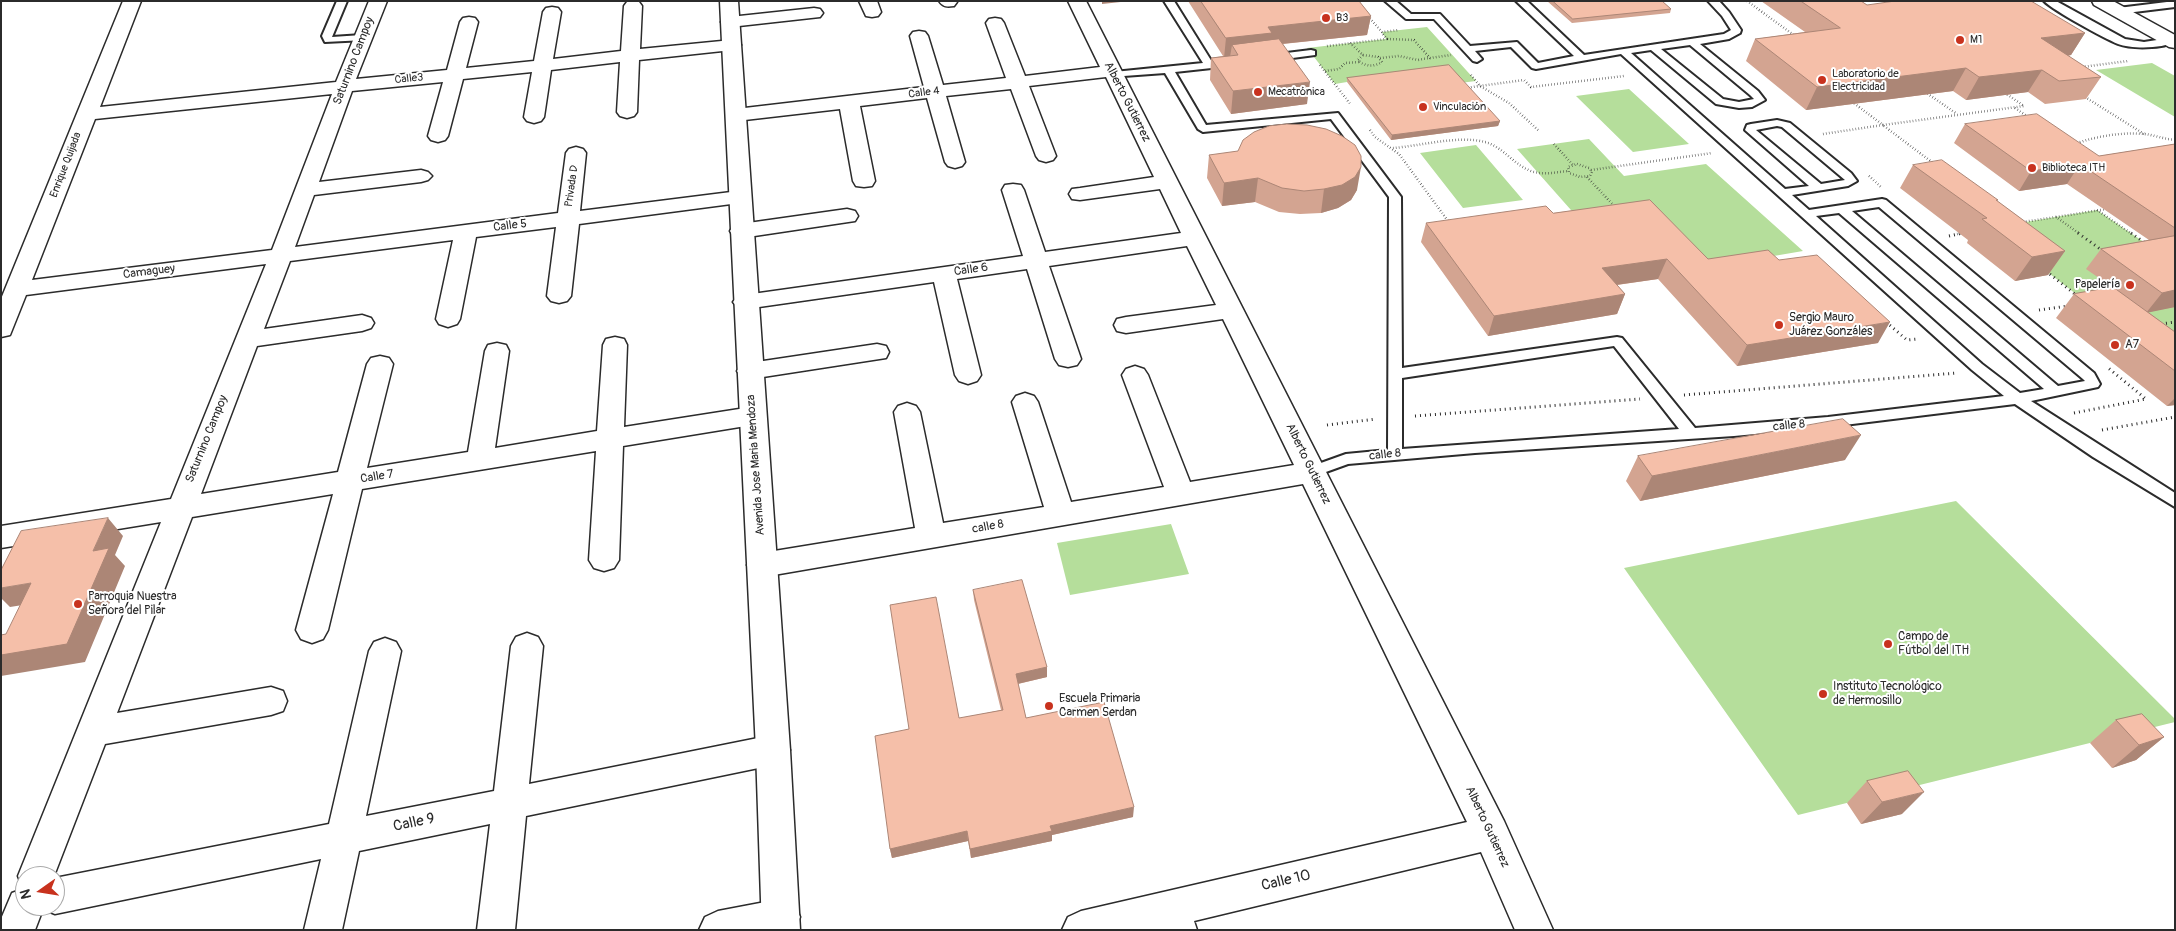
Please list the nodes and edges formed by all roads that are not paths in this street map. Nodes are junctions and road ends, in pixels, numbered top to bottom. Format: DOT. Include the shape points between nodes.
graph roads {
  1 [pos="132,1"];
  2 [pos="342,1"];
  3 [pos="378,1"];
  4 [pos="1076,1"];
  5 [pos="1169,1"];
  6 [pos="1390,1"];
  7 [pos="1521,1"];
  8 [pos="1713,1"];
  9 [pos="2050,1"];
  10 [pos="2100,1"];
  11 [pos="2175,4"];
  12 [pos="634,6"];
  13 [pos="2118,11"];
  14 [pos="552,12"];
  15 [pos="814,13"];
  16 [pos="469,22"];
  17 [pos="730,23"];
  18 [pos="995,23"];
  19 [pos="919,36"];
  20 [pos="362,38"];
  21 [pos="1692,42"];
  22 [pos="2172,42"];
  23 [pos="1653,47"];
  24 [pos="1468,49"];
  25 [pos="1623,52"];
  26 [pos="1311,53"];
  27 [pos="630,56"];
  28 [pos="1477,59"];
  29 [pos="1255,60"];
  30 [pos="1583,60"];
  31 [pos="1237,62"];
  32 [pos="543,65"];
  33 [pos="1209,65"];
  34 [pos="1169,70"];
  35 [pos="1113,73"];
  36 [pos="454,74"];
  37 [pos="1018,82"];
  38 [pos="344,86"];
  39 [pos="936,92"];
  40 [pos="849,102"];
  41 [pos="627,112"];
  42 [pos="87,114"];
  43 [pos="736,115"];
  44 [pos="534,117"];
  45 [pos="438,136"];
  46 [pos="576,153"];
  47 [pos="1046,156"];
  48 [pos="955,162"];
  49 [pos="421,176"];
  50 [pos="864,181"];
  51 [pos="1167,182"];
  52 [pos="1819,188"];
  53 [pos="305,190"];
  54 [pos="1013,190"];
  55 [pos="1784,193"];
  56 [pos="1080,194"];
  57 [pos="739,197"];
  58 [pos="1842,209"];
  59 [pos="1807,214"];
  60 [pos="846,216"];
  61 [pos="568,219"];
  62 [pos="741,231"];
  63 [pos="466,232"];
  64 [pos="1196,238"];
  65 [pos="281,256"];
  66 [pos="1036,260"];
  67 [pos="944,273"];
  68 [pos="18,289"];
  69 [pos="559,296"];
  70 [pos="745,302"];
  71 [pos="1232,310"];
  72 [pos="448,318"];
  73 [pos="362,323"];
  74 [pos="1126,325"];
  75 [pos="1,329"];
  76 [pos="246,340"];
  77 [pos="615,345"];
  78 [pos="497,351"];
  79 [pos="877,352"];
  80 [pos="1068,359"];
  81 [pos="380,364"];
  82 [pos="750,371"];
  83 [pos="1395,374"];
  84 [pos="968,375"];
  85 [pos="1135,375"];
  86 [pos="2056,392"];
  87 [pos="2016,399"];
  88 [pos="1025,402"];
  89 [pos="907,412"];
  90 [pos="752,416"];
  91 [pos="1691,434"];
  92 [pos="610,439"];
  93 [pos="1395,454"];
  94 [pos="480,460"];
  95 [pos="1312,472"];
  96 [pos="350,481"];
  97 [pos="1181,494"];
  98 [pos="2175,501"];
  99 [pos="180,508"];
  100 [pos="1061,514"];
  101 [pos="931,536"];
  102 [pos="1,537"];
  103 [pos="604,560"];
  104 [pos="762,565"];
  105 [pos="312,630"];
  106 [pos="527,646"];
  107 [pos="385,650"];
  108 [pos="271,701"];
  109 [pos="92,732"];
  110 [pos="773,750"];
  111 [pos="509,803"];
  112 [pos="1491,833"];
  113 [pos="344,837"];
  114 [pos="40,866"];
  115 [pos="65,894"];
  116 [pos="15,905"];
  117 [pos="1,906"];
  118 [pos="21,916"];
  119 [pos="1175,919"];
  120 [pos="781,923"];
  121 [pos="16,930"];
  122 [pos="323,930"];
  123 [pos="496,930"];
  124 [pos="718,930"];
  125 [pos="1081,930"];
  126 [pos="1534,930"];
  1 -- 42 [label="street, Enrique Quijada"];
  2 -- 20 [label="lane" via="328,40"];
  3 -- 20 [label="street, Saturnino Campoy"];
  4 -- 35 [label="street, Alberto Gutierrez"];
  5 -- 33 [label="lane"];
  6 -- 24 [label="lane" via="1409,17 1437,16"];
  7 -- 30 [label="lane"];
  8 -- 21 [label="lane" via="1733,23 1735,33"];
  9 -- 22 [label="lane" via="2122,42 2144,45"];
  10 -- 13 [label="street"];
  11 -- 13 [label="lane"];
  12 -- 27 [label="street"];
  13 -- 22 [label="street"];
  14 -- 32 [label="street"];
  15 -- 17 [label="street, Calle3"];
  16 -- 36 [label="street"];
  17 -- 27 [label="street, Calle3"];
  17 -- 43 [label="street, Avenida Jose Maria Mendoza"];
  18 -- 37 [label="street"];
  19 -- 39 [label="street"];
  20 -- 38 [label="street, Saturnino Campoy"];
  21 -- 23 [label="lane"];
  21 -- 23 [label="lane" via="1760,100 1739,105 1720,102"];
  23 -- 25 [label="lane"];
  24 -- 28 [label="lane"];
  24 -- 30 [label="lane" via="1513,44 1536,66"];
  25 -- 30 [label="lane"];
  25 -- 55 [label="lane"];
  26 -- 29 [label="lane"];
  27 -- 32 [label="street, Calle3"];
  27 -- 41 [label="street"];
  31 -- 33 [label="lane"];
  32 -- 36 [label="street, Calle3"];
  32 -- 44 [label="street"];
  33 -- 34 [label="lane"];
  34 -- 35 [label="lane"];
  34 -- 83 [label="lane" via="1203,129 1334,115 1395,197"];
  35 -- 37 [label="street, Calle 4"];
  35 -- 51 [label="street, Alberto Gutierrez"];
  36 -- 38 [label="street, Calle3"];
  36 -- 45 [label="street"];
  37 -- 39 [label="street, Calle 4"];
  37 -- 47 [label="street"];
  38 -- 42 [label="street, Calle3"];
  38 -- 53 [label="street, Saturnino Campoy"];
  39 -- 40 [label="street, Calle 4"];
  39 -- 48 [label="street"];
  40 -- 43 [label="street, Calle 4"];
  40 -- 50 [label="street"];
  42 -- 68 [label="street, Enrique Quijada"];
  43 -- 57 [label="street, Avenida Jose Maria Mendoza"];
  46 -- 61 [label="street, Privada D"];
  49 -- 53 [label="street"];
  51 -- 56 [label="street"];
  51 -- 64 [label="street, Alberto Gutierrez"];
  52 -- 52 [label="lane" via="1851,182 1847,175 1786,125 1777,123 1751,127 1753,133"];
  52 -- 55 [label="lane"];
  53 -- 65 [label="street, Saturnino Campoy"];
  54 -- 66 [label="street"];
  55 -- 59 [label="lane"];
  57 -- 61 [label="street, Calle 5"];
  57 -- 62 [label="street, Avenida Jose Maria Mendoza"];
  58 -- 59 [label="lane"];
  58 -- 86 [label="lane"];
  58 -- 86 [label="lane, calle 8" via="1882,203 2093,380 2089,386"];
  59 -- 87 [label="lane" via="1977,368"];
  60 -- 62 [label="street"];
  61 -- 63 [label="street, Calle 5"];
  61 -- 69 [label="street, Privada D"];
  62 -- 70 [label="street, Avenida Jose Maria Mendoza"];
  63 -- 65 [label="street, Calle 5"];
  63 -- 72 [label="street"];
  64 -- 66 [label="street, Calle 6"];
  64 -- 71 [label="street, Alberto Gutierrez"];
  65 -- 68 [label="street, Camaguey"];
  65 -- 76 [label="street, Saturnino Campoy"];
  66 -- 67 [label="street, Calle 6"];
  66 -- 80 [label="street"];
  67 -- 70 [label="street, Calle 6"];
  67 -- 84 [label="street"];
  68 -- 75 [label="street, Enrique Quijada"];
  70 -- 82 [label="street, Avenida Jose Maria Mendoza"];
  71 -- 74 [label="street"];
  71 -- 95 [label="street, Alberto Gutierrez"];
  73 -- 76 [label="street"];
  76 -- 99 [label="street, Saturnino Campoy"];
  77 -- 92 [label="street"];
  78 -- 94 [label="street"];
  79 -- 82 [label="street"];
  81 -- 96 [label="street"];
  82 -- 90 [label="street, Avenida Jose Maria Mendoza"];
  83 -- 91 [label="lane" via="1618,341"];
  83 -- 93 [label="lane"];
  85 -- 97 [label="street"];
  86 -- 87 [label="lane, calle 8"];
  87 -- 91 [label="lane, calle 8" via="1828,422"];
  87 -- 98 [label="lane"];
  88 -- 100 [label="street"];
  89 -- 101 [label="street"];
  90 -- 92 [label="street, Calle 7"];
  90 -- 104 [label="street, Avenida Jose Maria Mendoza"];
  91 -- 93 [label="lane, calle 8"];
  92 -- 94 [label="street, Calle 7"];
  92 -- 103 [label="street"];
  93 -- 95 [label="lane, calle 8" via="1346,459"];
  94 -- 96 [label="street, Calle 7"];
  95 -- 97 [label="street, calle 8"];
  95 -- 112 [label="street, Alberto Gutierrez"];
  96 -- 99 [label="street, Calle 7"];
  96 -- 105 [label="street"];
  97 -- 100 [label="street, calle 8"];
  99 -- 102 [label="street, Calle 7"];
  99 -- 109 [label="street, Saturnino Campoy"];
  100 -- 101 [label="street, calle 8"];
  101 -- 104 [label="street, calle 8"];
  104 -- 110 [label="street, Avenida Jose Maria Mendoza"];
  106 -- 111 [label="street"];
  107 -- 113 [label="street"];
  108 -- 109 [label="street"];
  109 -- 114 [label="street, Saturnino Campoy"];
  110 -- 111 [label="street, Calle 9"];
  110 -- 120 [label="street, Avenida Jose Maria Mendoza"];
  111 -- 113 [label="street, Calle 9"];
  111 -- 123 [label="street"];
  112 -- 119 [label="street, Calle 10"];
  112 -- 126 [label="street, Alberto Gutierrez"];
  113 -- 115 [label="street, Calle 9"];
  113 -- 122 [label="street"];
  116 -- 117 [label="street"];
  118 -- 121 [label="street"];
  119 -- 125 [label="street, Calle 10"];
  120 -- 124 [label="street"];
}
